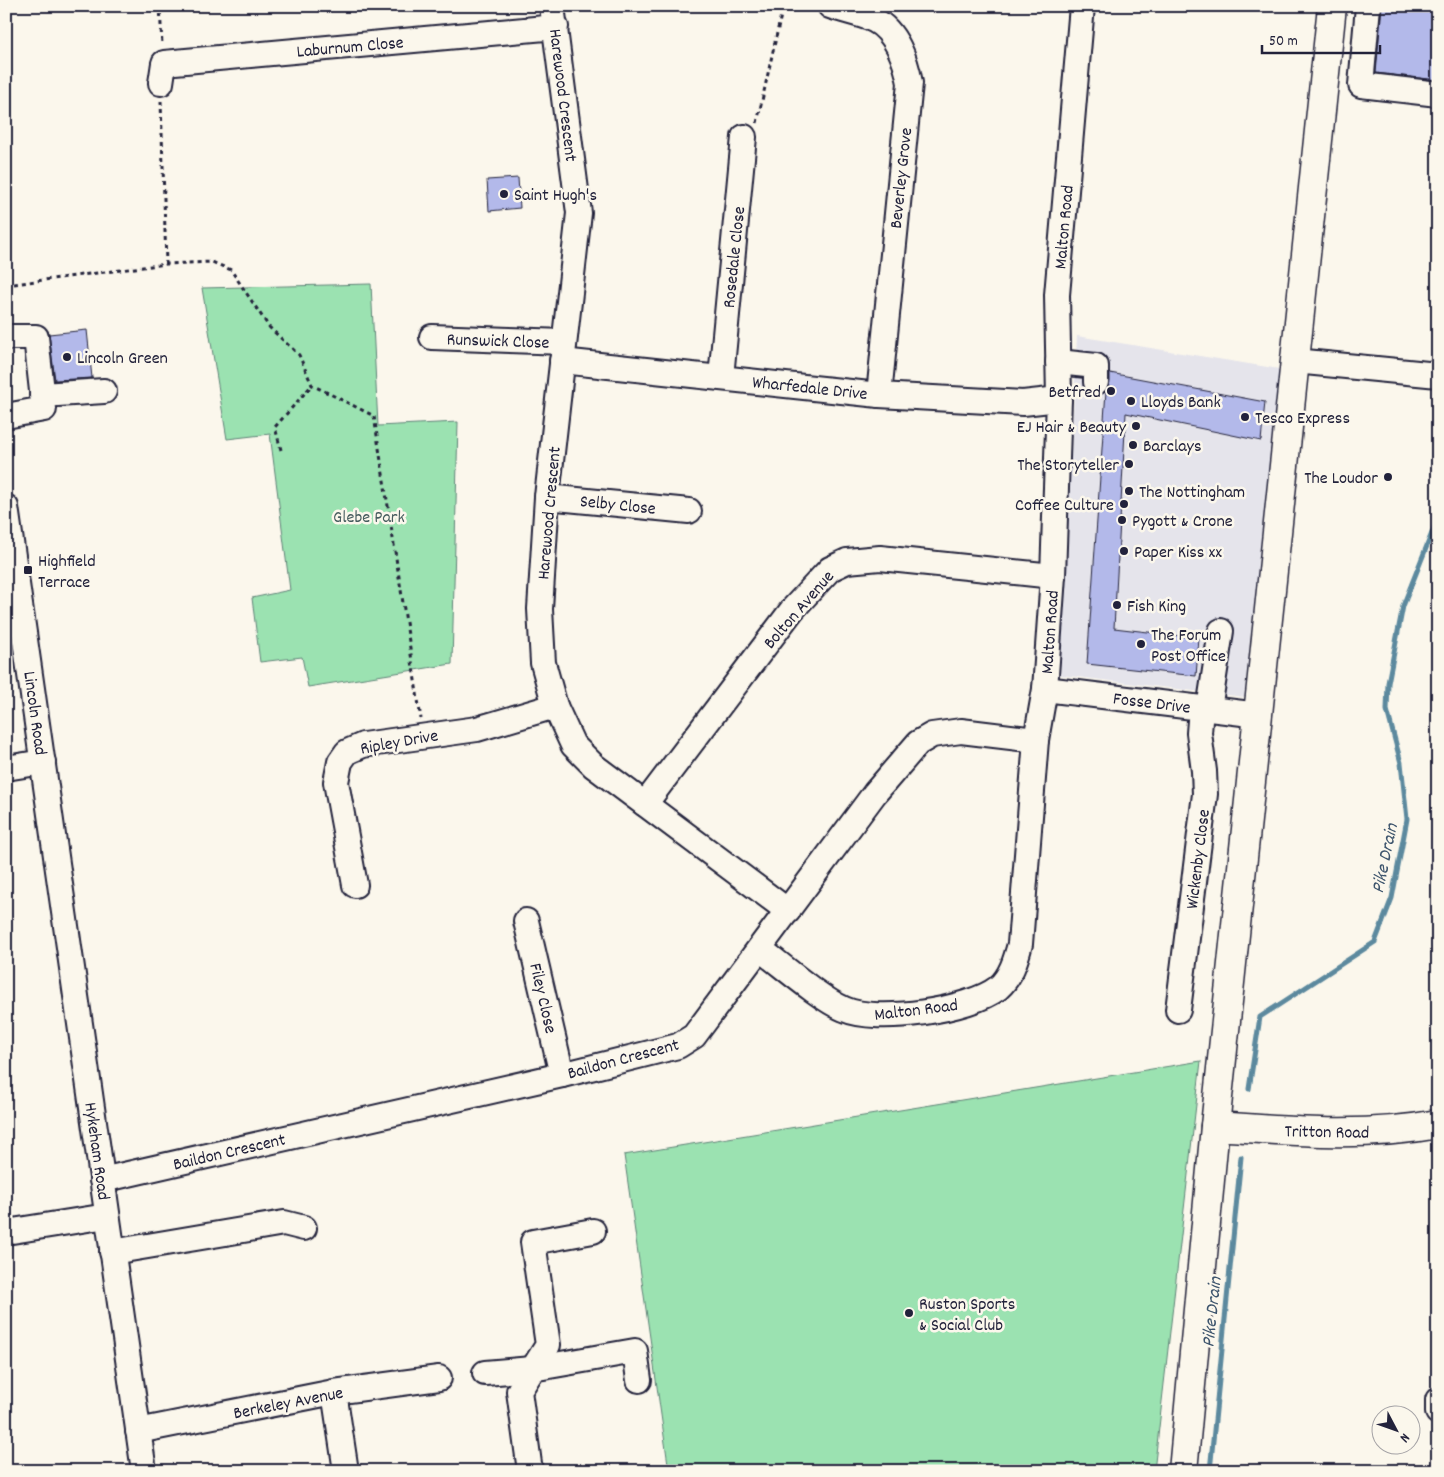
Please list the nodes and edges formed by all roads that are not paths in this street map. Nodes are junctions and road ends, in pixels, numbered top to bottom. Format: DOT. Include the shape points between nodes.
graph roads {
  1 [pos="830,6"];
  2 [pos="1082,6"];
  3 [pos="1332,6"];
  4 [pos="1368,6"];
  5 [pos="554,17"];
  6 [pos="162,64"];
  7 [pos="1438,94"];
  8 [pos="744,137"];
  9 [pos="6,337"];
  10 [pos="432,337"];
  11 [pos="563,352"];
  12 [pos="1295,361"];
  13 [pos="1058,362"];
  14 [pos="1438,375"];
  15 [pos="721,377"];
  16 [pos="1096,382"];
  17 [pos="104,391"];
  18 [pos="42,395"];
  19 [pos="878,395"];
  20 [pos="1059,399"];
  21 [pos="6,416"];
  22 [pos="38,421"];
  23 [pos="6,427"];
  24 [pos="547,497"];
  25 [pos="6,507"];
  26 [pos="689,512"];
  27 [pos="1054,576"];
  28 [pos="1221,632"];
  29 [pos="1045,690"];
  30 [pos="555,706"];
  31 [pos="1205,708"];
  32 [pos="1259,715"];
  33 [pos="1036,740"];
  34 [pos="43,762"];
  35 [pos="6,768"];
  36 [pos="645,804"];
  37 [pos="53,831"];
  38 [pos="355,885"];
  39 [pos="788,911"];
  40 [pos="526,921"];
  41 [pos="760,949"];
  42 [pos="1178,1010"];
  43 [pos="562,1075"];
  44 [pos="1438,1124"];
  45 [pos="1215,1126"];
  46 [pos="102,1180"];
  47 [pos="107,1216"];
  48 [pos="304,1228"];
  49 [pos="593,1231"];
  50 [pos="6,1232"];
  51 [pos="112,1252"];
  52 [pos="532,1369"];
  53 [pos="484,1373"];
  54 [pos="439,1378"];
  55 [pos="640,1380"];
  56 [pos="334,1392"];
  57 [pos="1438,1400"];
  58 [pos="1438,1412"];
  59 [pos="138,1431"];
  60 [pos="144,1471"];
  61 [pos="346,1471"];
  62 [pos="530,1471"];
  63 [pos="1183,1471"];
  1 -- 19 [label="street, Beverley Grove" via="875,21 890,34 907,64 910,83"];
  2 -- 13 [label="street, Malton Road" via="1057,294"];
  3 -- 12 [label="main road"];
  4 -- 7 [label="street" via="1362,85"];
  5 -- 6 [label="street, Laburnum Close"];
  5 -- 11 [label="street, Harewood Crescent" via="579,213"];
  8 -- 15 [label="street, Rosedale Close"];
  9 -- 18 [label="street" via="36,336"];
  10 -- 11 [label="street, Runswick Close"];
  11 -- 15 [label="street, Wharfedale Drive"];
  11 -- 24 [label="street, Harewood Crescent"];
  12 -- 14 [label="street"];
  12 -- 32 [label="main road"];
  13 -- 16 [label="street" via="1096,366"];
  13 -- 20 [label="street, Malton Road"];
  15 -- 19 [label="street, Wharfedale Drive"];
  17 -- 18 [label="street"];
  18 -- 21 [label="street" via="44,409"];
  19 -- 20 [label="street, Wharfedale Drive" via="1023,403"];
  20 -- 27 [label="street, Malton Road"];
  22 -- 23 [label="street"];
  24 -- 26 [label="street, Selby Close"];
  24 -- 30 [label="street, Harewood Crescent" via="540,610 543,663"];
  25 -- 34 [label="street, Lincoln Road"];
  27 -- 29 [label="street, Malton Road"];
  27 -- 36 [label="street, Bolton Avenue" via="880,558 847,561 830,569 792,610"];
  28 -- 31 [label="street, Wickenby Close"];
  29 -- 31 [label="street, Fosse Drive"];
  29 -- 33 [label="street, Malton Road"];
  30 -- 36 [label="street, Harewood Crescent" via="573,745 594,766"];
  30 -- 38 [label="street, Ripley Drive" via="477,729 362,745 347,752 340,762 336,782"];
  31 -- 32 [label="street, Fosse Drive"];
  31 -- 42 [label="street, Wickenby Close" via="1198,733 1205,794"];
  32 -- 45 [label="main road"];
  33 -- 39 [label="street, Baildon Crescent" via="961,731 932,735 918,743 875,792"];
  33 -- 41 [label="street, Malton Road" via="1020,944 1014,966 1000,987 980,999 944,1008 885,1017 860,1015 842,1008"];
  34 -- 35 [label="street"];
  34 -- 37 [label="street, Lincoln Road"];
  36 -- 39 [label="street, Harewood Crescent"];
  37 -- 46 [label="street, Hykeham Road"];
  39 -- 41 [label="street, Baildon Crescent"];
  40 -- 43 [label="street, Filey Close"];
  41 -- 43 [label="street, Baildon Crescent" via="694,1036 678,1046"];
  43 -- 46 [label="street, Baildon Crescent"];
  44 -- 45 [label="main road, Tritton Road" via="1371,1133"];
  45 -- 63 [label="main road"];
  46 -- 47 [label="street, Hykeham Road"];
  47 -- 50 [label="street"];
  47 -- 51 [label="street, Hykeham Road"];
  48 -- 51 [label="street" via="284,1223"];
  49 -- 52 [label="street" via="533,1242 548,1345"];
  51 -- 59 [label="street, Hykeham Road"];
  52 -- 53 [label="street"];
  52 -- 55 [label="street" via="635,1351"];
  52 -- 62 [label="street" via="518,1391"];
  54 -- 56 [label="street, Berkeley Avenue"];
  56 -- 59 [label="street, Berkeley Avenue"];
  56 -- 61 [label="street"];
  57 -- 58 [label="street"];
  59 -- 60 [label="street, Hykeham Road"];
}
